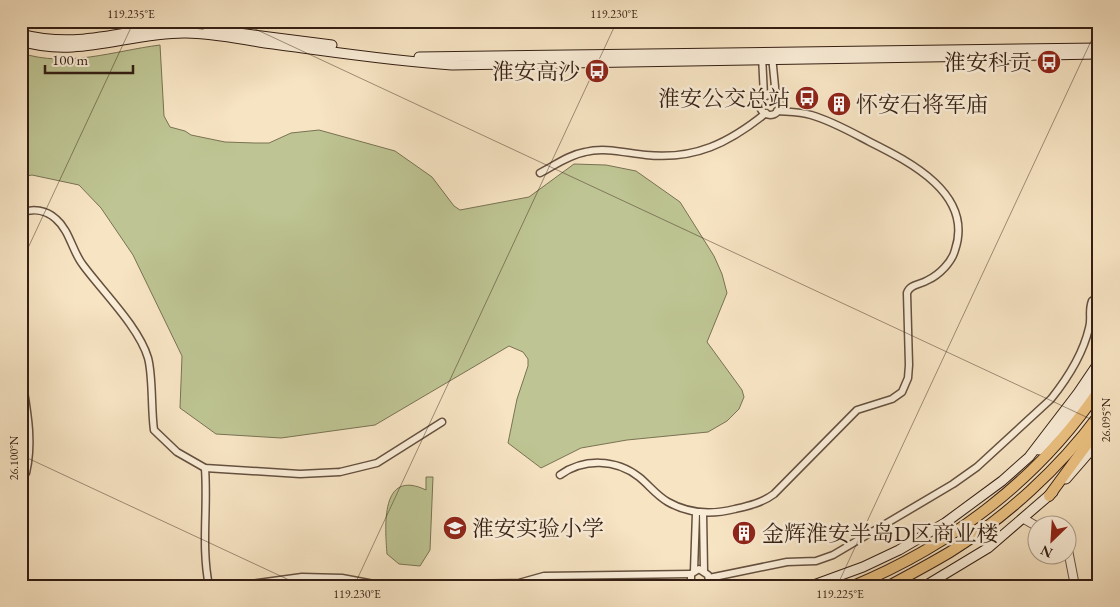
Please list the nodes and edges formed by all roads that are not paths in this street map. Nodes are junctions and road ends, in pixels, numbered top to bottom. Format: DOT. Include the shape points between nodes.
graph roads {
  1 [pos="21,34"];
  2 [pos="21,41"];
  3 [pos="1099,48"];
  4 [pos="1099,54"];
  5 [pos="767,56"];
  6 [pos="764,96"];
  7 [pos="776,97"];
  8 [pos="777,111"];
  9 [pos="766,113"];
  10 [pos="540,174"];
  11 [pos="21,213"];
  12 [pos="1099,296"];
  13 [pos="1099,362"];
  14 [pos="21,372"];
  15 [pos="1099,377"];
  16 [pos="1099,390"];
  17 [pos="1099,415"];
  18 [pos="442,422"];
  19 [pos="1099,428"];
  20 [pos="1099,441"];
  21 [pos="1029,457"];
  22 [pos="205,468"];
  23 [pos="26,473"];
  24 [pos="560,475"];
  25 [pos="1049,496"];
  26 [pos="699,513"];
  27 [pos="1024,519"];
  28 [pos="1028,521"];
  29 [pos="1071,564"];
  30 [pos="704,571"];
  31 [pos="693,573"];
  32 [pos="709,578"];
  33 [pos="465,585"];
  34 [pos="209,586"];
  35 [pos="237,586"];
  36 [pos="694,586"];
  37 [pos="705,586"];
  38 [pos="811,586"];
  39 [pos="853,586"];
  40 [pos="889,586"];
  41 [pos="925,586"];
  42 [pos="1075,586"];
  1 -- 5 [label="main road" via="68,42 180,27 418,57"];
  2 -- 5 [label="main road" via="69,48 196,33 414,63 452,65"];
  3 -- 5 [label="main road"];
  4 -- 5 [label="main road"];
  5 -- 6 [label="street"];
  5 -- 7 [label="street"];
  6 -- 7 [label="street"];
  6 -- 9 [label="street" via="760,106"];
  7 -- 8 [label="street" via="779,102"];
  8 -- 9 [label="street"];
  8 -- 26 [label="street" via="807,114 825,120 923,172 940,187 953,206 959,228 957,243 952,257 934,277 907,291 909,365 902,392 892,399 857,410 769,498 743,507"];
  9 -- 10 [label="street" via="733,138 709,149 652,156 606,150 586,151"];
  11 -- 22 [label="street" via="39,210 55,217 62,225 81,263 114,303 144,348 148,360 154,430 177,452"];
  12 -- 32 [label="street" via="1092,301 1089,330 1060,387 977,467 833,555 816,561 787,562"];
  13 -- 21 [label="main road"];
  14 -- 23 [label="street" via="30,430"];
  15 -- 21 [label="main road" via="1061,427"];
  16 -- 39 [label="highway" via="1064,436 1029,473 982,514 914,558"];
  17 -- 40 [label="highway" via="1083,437 1019,502 950,552"];
  18 -- 22 [label="street" via="377,463 362,468 300,474"];
  19 -- 25 [label="highway"];
  20 -- 25 [label="main road"];
  21 -- 38 [label="main road" via="967,508 923,536 876,562"];
  22 -- 34 [label="street" via="204,560"];
  24 -- 26 [label="street" via="585,464 613,464 630,471 666,501"];
  25 -- 27 [label="main road"];
  26 -- 30 [label="street"];
  26 -- 31 [label="street"];
  27 -- 28 [label="street"];
  27 -- 41 [label="main road" via="980,553"];
  29 -- 42 [label="street"];
  30 -- 31 [label="street"];
  30 -- 32 [label="street"];
  31 -- 33 [label="street" via="544,576 519,583"];
  31 -- 36 [label="street" via="691,581"];
  32 -- 37 [label="street"];
  33 -- 35 [label="street" via="378,585 342,578 302,577"];
}
